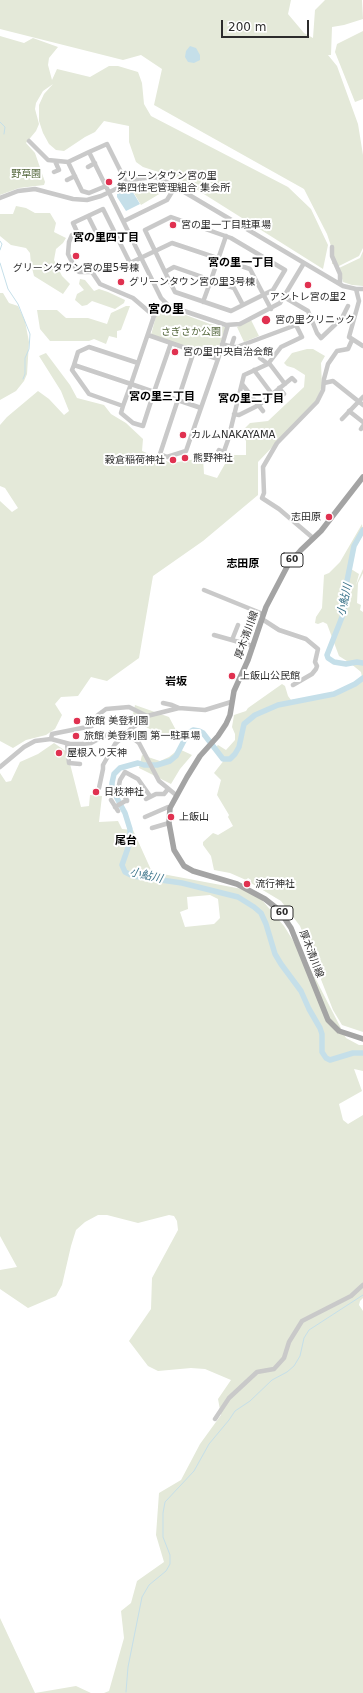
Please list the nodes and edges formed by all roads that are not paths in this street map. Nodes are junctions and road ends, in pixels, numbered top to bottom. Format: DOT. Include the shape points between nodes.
graph roads {
  1 [pos="112,140"];
  2 [pos="31,142"];
  3 [pos="107,144"];
  4 [pos="89,152"];
  5 [pos="55,161"];
  6 [pos="68,162"];
  7 [pos="95,164"];
  8 [pos="88,167"];
  9 [pos="106,173"];
  10 [pos="129,173"];
  11 [pos="62,176"];
  12 [pos="75,176"];
  13 [pos="101,176"];
  14 [pos="123,176"];
  15 [pos="67,180"];
  16 [pos="86,182"];
  17 [pos="127,184"];
  18 [pos="80,185"];
  19 [pos="106,186"];
  20 [pos="175,187"];
  21 [pos="109,193"];
  22 [pos="0,198"];
  23 [pos="88,216"];
  24 [pos="124,222"];
  25 [pos="114,231"];
  26 [pos="78,234"];
  27 [pos="226,236"];
  28 [pos="99,238"];
  29 [pos="332,247"];
  30 [pos="155,251"];
  31 [pos="142,258"];
  32 [pos="218,258"];
  33 [pos="304,263"];
  34 [pos="165,272"];
  35 [pos="211,280"];
  36 [pos="340,284"];
  37 [pos="356,289"];
  38 [pos="363,289"];
  39 [pos="264,295"];
  40 [pos="284,297"];
  41 [pos="203,302"];
  42 [pos="165,303"];
  43 [pos="243,305"];
  44 [pos="348,306"];
  45 [pos="271,308"];
  46 [pos="154,316"];
  47 [pos="228,325"];
  48 [pos="148,335"];
  49 [pos="234,338"];
  50 [pos="352,340"];
  51 [pos="171,343"];
  52 [pos="222,344"];
  53 [pos="363,346"];
  54 [pos="231,347"];
  55 [pos="273,349"];
  56 [pos="194,351"];
  57 [pos="277,352"];
  58 [pos="260,358"];
  59 [pos="218,359"];
  60 [pos="138,364"];
  61 [pos="268,364"];
  62 [pos="74,365"];
  63 [pos="254,370"];
  64 [pos="295,381"];
  65 [pos="324,383"];
  66 [pos="131,384"];
  67 [pos="242,384"];
  68 [pos="285,384"];
  69 [pos="280,388"];
  70 [pos="234,391"];
  71 [pos="154,392"];
  72 [pos="239,392"];
  73 [pos="272,394"];
  74 [pos="284,394"];
  75 [pos="363,397"];
  76 [pos="178,400"];
  77 [pos="358,401"];
  78 [pos="259,405"];
  79 [pos="363,405"];
  80 [pos="124,406"];
  81 [pos="201,408"];
  82 [pos="263,411"];
  83 [pos="349,411"];
  84 [pos="234,414"];
  85 [pos="342,419"];
  86 [pos="363,422"];
  87 [pos="228,441"];
  88 [pos="235,443"];
  89 [pos="224,452"];
  90 [pos="363,477"];
  91 [pos="313,538"];
  92 [pos="204,590"];
  93 [pos="262,617"];
  94 [pos="238,625"];
  95 [pos="214,635"];
  96 [pos="232,640"];
  97 [pos="253,646"];
  98 [pos="293,685"];
  99 [pos="231,702"];
  100 [pos="163,703"];
  101 [pos="179,708"];
  102 [pos="145,716"];
  103 [pos="125,734"];
  104 [pos="51,739"];
  105 [pos="67,744"];
  106 [pos="80,764"];
  107 [pos="0,767"];
  108 [pos="99,788"];
  109 [pos="166,792"];
  110 [pos="176,795"];
  111 [pos="111,800"];
  112 [pos="170,809"];
  113 [pos="144,817"];
  114 [pos="169,823"];
  115 [pos="152,828"];
  116 [pos="363,1039"];
  117 [pos="363,1285"];
  118 [pos="215,1419"];
  1 -- 3 [label="street"];
  2 -- 5 [label="street" via="48,160"];
  3 -- 4 [label="street"];
  3 -- 14 [label="street"];
  4 -- 6 [label="street"];
  4 -- 7 [label="street"];
  5 -- 6 [label="street"];
  5 -- 11 [label="street" via="57,171"];
  6 -- 12 [label="street"];
  7 -- 8 [label="street"];
  7 -- 13 [label="street"];
  9 -- 13 [label="street"];
  10 -- 14 [label="street"];
  12 -- 15 [label="street"];
  12 -- 18 [label="street"];
  13 -- 19 [label="street"];
  14 -- 17 [label="street"];
  16 -- 18 [label="street"];
  17 -- 20 [label="street" via="149,177 160,179"];
  17 -- 21 [label="street"];
  18 -- 19 [label="street" via="82,191 89,193"];
  19 -- 21 [label="street"];
  20 -- 24 [label="street" via="167,200"];
  20 -- 33 [label="street"];
  21 -- 22 [label="street" via="94,199 80,200 30,189"];
  21 -- 24 [label="street"];
  23 -- 25 [label="street" via="103,209"];
  23 -- 26 [label="street" via="73,223"];
  23 -- 28 [label="street"];
  24 -- 31 [label="street"];
  25 -- 28 [label="street"];
  25 -- 31 [label="street" via="130,264"];
  26 -- 28 [label="street"];
  26 -- 46 [label="street" via="71,236 68,249 76,270 92,272 99,284 128,295"];
  27 -- 30 [label="street" via="170,218 145,230"];
  27 -- 32 [label="street"];
  27 -- 39 [label="street" via="285,270 273,290"];
  29 -- 36 [label="street" via="332,256 340,274"];
  30 -- 31 [label="street"];
  30 -- 32 [label="street" via="172,243"];
  30 -- 34 [label="street"];
  31 -- 42 [label="street"];
  32 -- 35 [label="street"];
  32 -- 39 [label="street" via="250,269"];
  33 -- 36 [label="street"];
  33 -- 40 [label="street"];
  34 -- 35 [label="street" via="174,267"];
  34 -- 41 [label="street" via="175,292"];
  35 -- 41 [label="street"];
  35 -- 43 [label="street" via="234,288"];
  36 -- 37 [label="street"];
  37 -- 38 [label="street"];
  37 -- 50 [label="street" via="359,301 348,337"];
  39 -- 43 [label="street"];
  39 -- 45 [label="street"];
  40 -- 44 [label="street" via="308,312 320,339 342,318"];
  40 -- 45 [label="street"];
  41 -- 43 [label="street" via="231,311"];
  42 -- 46 [label="street"];
  42 -- 47 [label="street"];
  45 -- 47 [label="street" via="240,324"];
  46 -- 48 [label="street"];
  47 -- 52 [label="street"];
  48 -- 51 [label="street"];
  48 -- 60 [label="street"];
  49 -- 54 [label="street"];
  50 -- 53 [label="street"];
  50 -- 65 [label="street" via="348,350 340,350 331,359"];
  51 -- 56 [label="street"];
  51 -- 71 [label="street"];
  52 -- 54 [label="street"];
  52 -- 59 [label="street"];
  54 -- 57 [label="street" via="296,325 302,336 288,342"];
  55 -- 57 [label="street"];
  56 -- 59 [label="street"];
  56 -- 76 [label="street"];
  57 -- 61 [label="street"];
  58 -- 61 [label="street"];
  59 -- 81 [label="street"];
  60 -- 62 [label="street" via="89,346 78,352"];
  60 -- 66 [label="street"];
  61 -- 63 [label="street"];
  61 -- 68 [label="street"];
  62 -- 66 [label="street"];
  62 -- 80 [label="street" via="72,370 89,394"];
  63 -- 67 [label="street" via="244,375"];
  63 -- 73 [label="street"];
  64 -- 68 [label="street" via="292,378"];
  65 -- 77 [label="street" via="333,380"];
  65 -- 91 [label="street" via="317,402 277,443 263,467 262,498"];
  66 -- 71 [label="street"];
  66 -- 80 [label="street"];
  67 -- 72 [label="street"];
  67 -- 78 [label="street"];
  68 -- 69 [label="street"];
  69 -- 73 [label="street"];
  69 -- 74 [label="street"];
  70 -- 72 [label="street"];
  71 -- 76 [label="street"];
  71 -- 80 [label="street" via="143,426 133,423 121,413"];
  72 -- 84 [label="street" via="233,407"];
  73 -- 78 [label="street"];
  75 -- 77 [label="street"];
  76 -- 81 [label="street"];
  76 -- 81 [label="street" via="160,454 167,457 186,451"];
  77 -- 79 [label="street"];
  77 -- 83 [label="street"];
  78 -- 82 [label="street"];
  78 -- 84 [label="street" via="239,415"];
  83 -- 85 [label="street"];
  83 -- 86 [label="street"];
  84 -- 87 [label="street" via="229,423"];
  87 -- 88 [label="street"];
  87 -- 89 [label="street"];
  90 -- 91 [label="main road, 厚木清川線 / 60"];
  91 -- 93 [label="main road, 厚木清川線 / 60" via="288,564"];
  92 -- 93 [label="street"];
  93 -- 97 [label="main road, 厚木清川線 / 60"];
  93 -- 98 [label="street" via="279,630 306,639 318,648 316,669"];
  94 -- 96 [label="street"];
  95 -- 96 [label="street"];
  96 -- 97 [label="street"];
  97 -- 99 [label="main road, 厚木清川線 / 60"];
  99 -- 101 [label="street" via="200,710"];
  99 -- 110 [label="main road, 厚木清川線 / 60" via="226,724 198,759"];
  100 -- 101 [label="street"];
  101 -- 102 [label="street"];
  102 -- 103 [label="street"];
  102 -- 104 [label="street" via="129,707 106,709 98,714 92,726 52,734"];
  103 -- 105 [label="street" via="112,733 84,744"];
  103 -- 108 [label="street" via="115,744 103,765"];
  103 -- 109 [label="street" via="137,741 147,755"];
  104 -- 105 [label="street"];
  104 -- 107 [label="street" via="27,745"];
  105 -- 106 [label="street" via="69,764"];
  109 -- 110 [label="street"];
  109 -- 111 [label="street" via="148,798 138,779 125,772 119,785 126,800 117,808"];
  110 -- 112 [label="main road, 厚木清川線 / 60"];
  112 -- 113 [label="street" via="168,807"];
  112 -- 114 [label="main road, 60"];
  114 -- 115 [label="street"];
  114 -- 116 [label="main road, 厚木清川線 / 60" via="174,850 184,866 237,884 266,898 279,910 291,928 328,1020 339,1031"];
  117 -- 118 [label="street" via="351,1296 302,1322 289,1342 284,1358 274,1369 257,1372 229,1398"];
}
